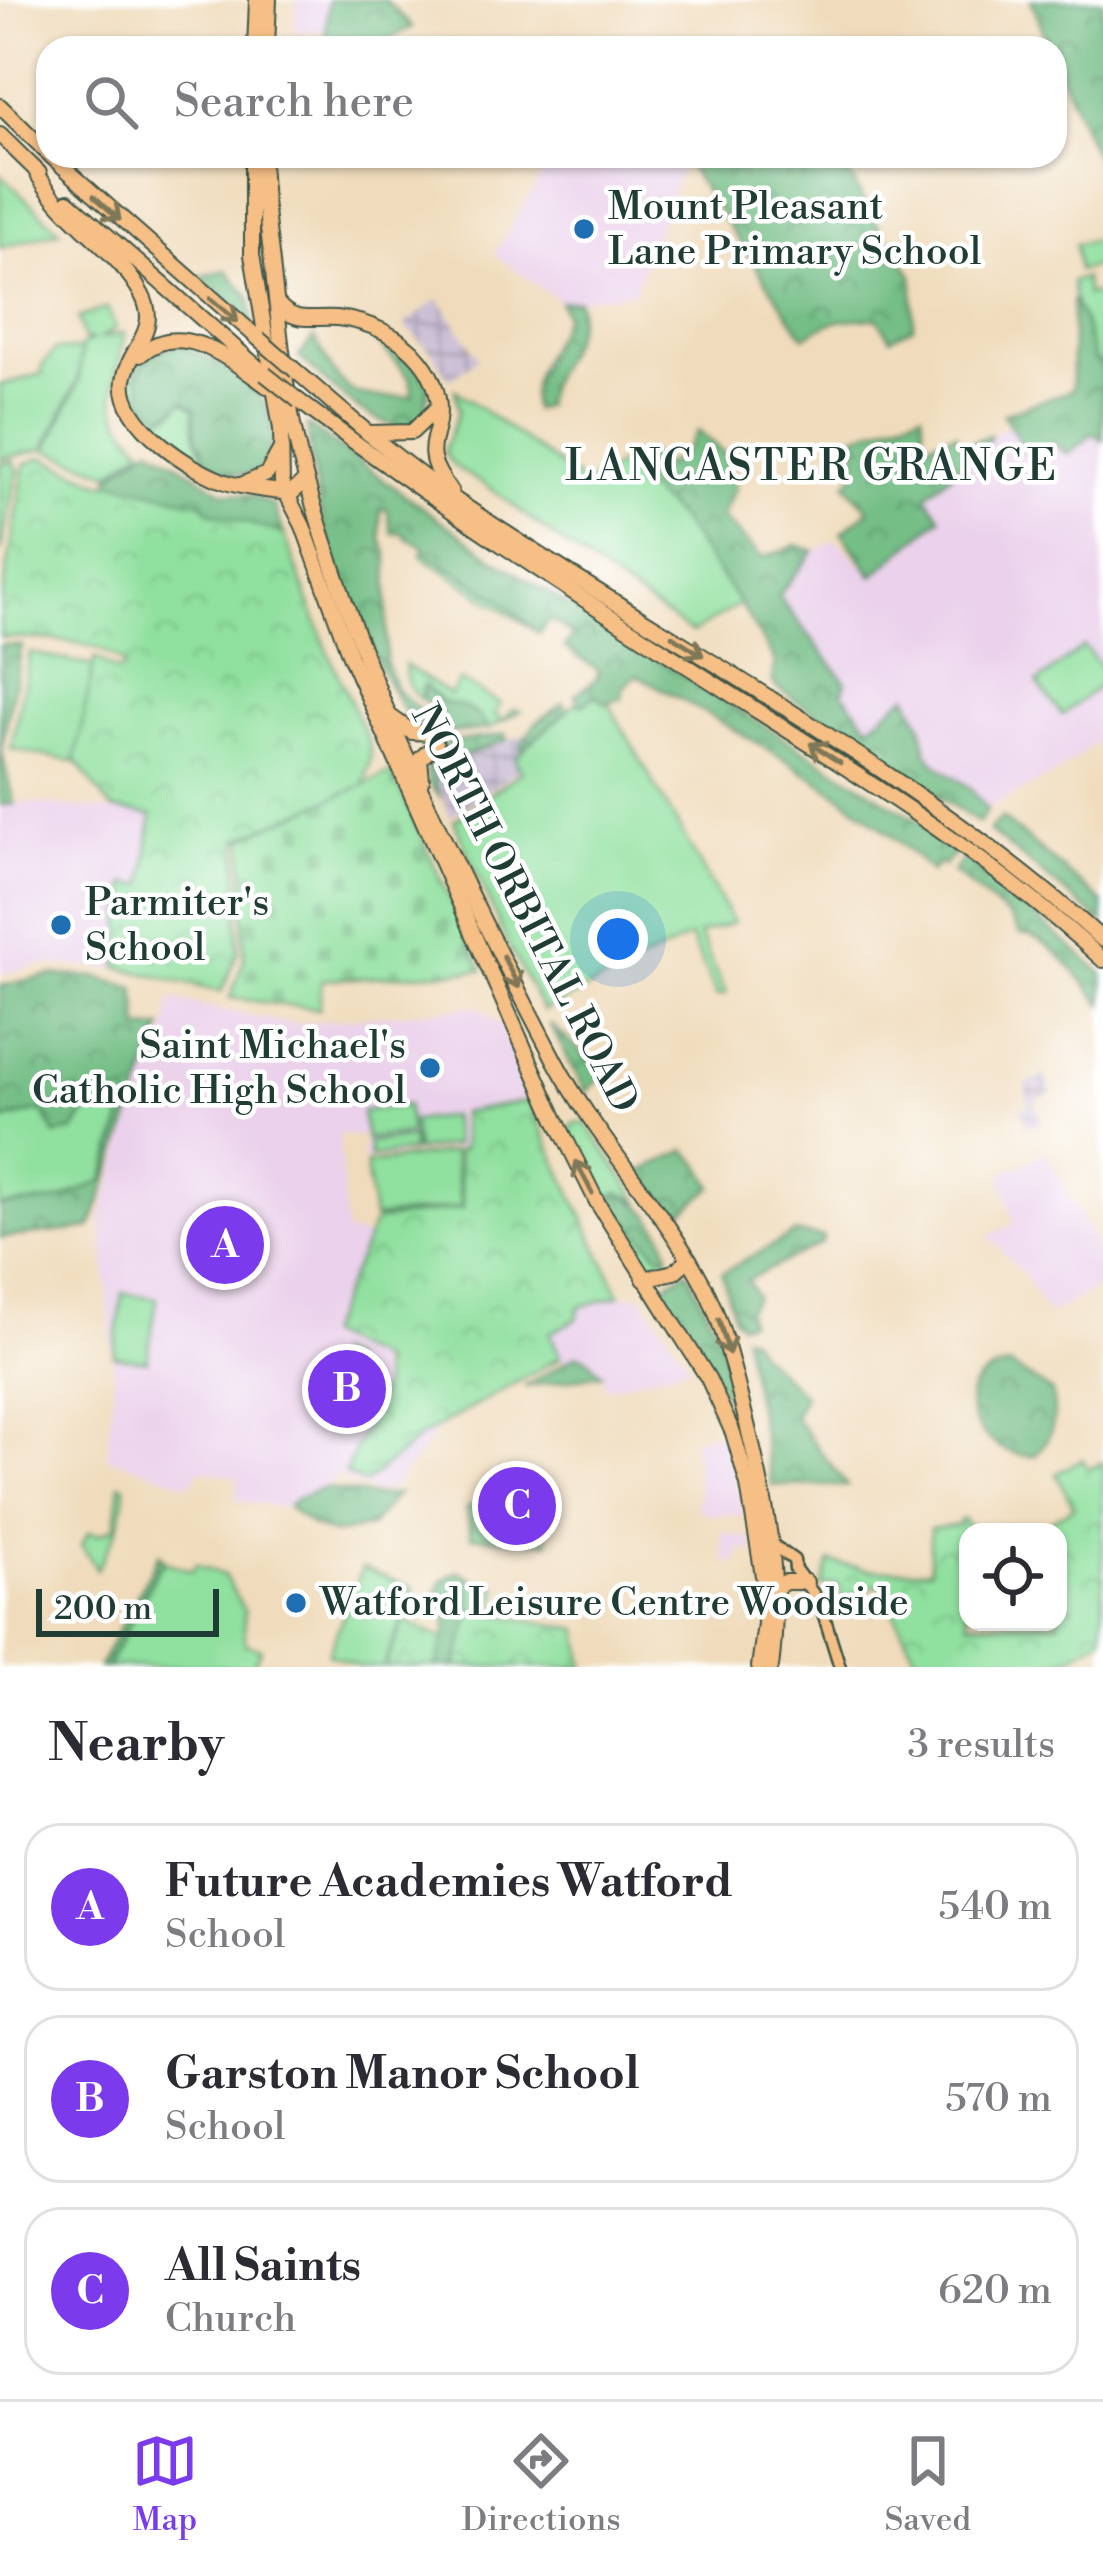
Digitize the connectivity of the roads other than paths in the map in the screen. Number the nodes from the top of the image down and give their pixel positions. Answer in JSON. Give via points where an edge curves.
{"nodes":[{"id":1,"x":257,"y":0,"type":"edge"},
{"id":2,"x":269,"y":0,"type":"edge"},
{"id":3,"x":256,"y":36,"type":"edge"},
{"id":4,"x":268,"y":36,"type":"edge"},
{"id":5,"x":0,"y":106,"type":"edge"},
{"id":6,"x":0,"y":135,"type":"edge"},
{"id":7,"x":36,"y":141,"type":"edge"},
{"id":8,"x":65,"y":168,"type":"edge"},
{"id":9,"x":252,"y":168,"type":"edge"},
{"id":10,"x":263,"y":168,"type":"edge"},
{"id":11,"x":35,"y":169,"type":"junction"},
{"id":12,"x":268,"y":224,"type":"junction"},
{"id":13,"x":257,"y":290,"type":"junction"},
{"id":14,"x":277,"y":303,"type":"junction"},
{"id":15,"x":300,"y":320,"type":"junction"},
{"id":16,"x":280,"y":338,"type":"junction"},
{"id":17,"x":266,"y":380,"type":"junction"},
{"id":18,"x":437,"y":408,"type":"junction"},
{"id":19,"x":151,"y":434,"type":"junction"},
{"id":20,"x":363,"y":439,"type":"junction"},
{"id":21,"x":282,"y":446,"type":"junction"},
{"id":22,"x":282,"y":475,"type":"junction"},
{"id":23,"x":306,"y":480,"type":"junction"},
{"id":24,"x":242,"y":485,"type":"junction"},
{"id":25,"x":260,"y":489,"type":"junction"},
{"id":26,"x":285,"y":493,"type":"junction"},
{"id":27,"x":457,"y":501,"type":"junction"},
{"id":28,"x":387,"y":714,"type":"junction"},
{"id":29,"x":407,"y":729,"type":"junction"},
{"id":30,"x":420,"y":759,"type":"junction"},
{"id":31,"x":460,"y":867,"type":"junction"},
{"id":32,"x":1103,"y":940,"type":"edge"},
{"id":33,"x":1103,"y":960,"type":"edge"},
{"id":34,"x":586,"y":1108,"type":"junction"},
{"id":35,"x":562,"y":1134,"type":"junction"},
{"id":36,"x":675,"y":1239,"type":"junction"},
{"id":37,"x":689,"y":1259,"type":"junction"},
{"id":38,"x":663,"y":1276,"type":"junction"},
{"id":39,"x":644,"y":1279,"type":"junction"},
{"id":40,"x":759,"y":1477,"type":"junction"},
{"id":41,"x":755,"y":1531,"type":"junction"},
{"id":42,"x":773,"y":1545,"type":"junction"},
{"id":43,"x":806,"y":1582,"type":"junction"},
{"id":44,"x":770,"y":1585,"type":"junction"},
{"id":45,"x":759,"y":1667,"type":"edge"},
{"id":46,"x":771,"y":1667,"type":"edge"},
{"id":47,"x":840,"y":1667,"type":"edge"}],
"edges":[{"from":1,"to":3,"type":"highway"},
{"from":2,"to":4,"type":"highway"},
{"from":5,"to":7,"type":"highway"},
{"from":6,"to":11,"type":"highway"},
{"from":8,"to":20,"type":"highway","one_way":true,"bridge":true},
{"from":9,"to":13,"type":"highway","name":"NORTH ORBITAL ROAD"},
{"from":10,"to":12,"type":"highway","name":"NORTH ORBITAL ROAD"},
{"from":11,"to":17,"type":"highway"},
{"from":11,"to":19,"type":"highway","via":[[147,305],[148,327],[124,390],[133,417]]},
{"from":12,"to":13,"type":"highway","via":[[256,230]]},
{"from":12,"to":14,"type":"highway","name":"NORTH ORBITAL ROAD"},
{"from":13,"to":21,"type":"highway","name":"NORTH ORBITAL ROAD"},
{"from":14,"to":15,"type":"highway"},
{"from":14,"to":16,"type":"highway","name":"NORTH ORBITAL ROAD"},
{"from":15,"to":16,"type":"highway"},
{"from":15,"to":18,"type":"highway","via":[[343,319],[387,333],[424,366]]},
{"from":16,"to":23,"type":"highway","name":"NORTH ORBITAL ROAD"},
{"from":17,"to":19,"type":"highway","via":[[194,342],[156,344],[136,360],[128,386]]},
{"from":17,"to":20,"type":"highway","bridge":true},
{"from":18,"to":20,"type":"highway","via":[[412,432]]},
{"from":18,"to":27,"type":"highway","via":[[433,460]]},
{"from":19,"to":24,"type":"highway","via":[[200,469]]},
{"from":20,"to":27,"type":"highway"},
{"from":33,"to":20,"type":"highway","one_way":true,"via":[[940,829],[524,562]]},
{"from":21,"to":22,"type":"highway","name":"NORTH ORBITAL ROAD"},
{"from":21,"to":24,"type":"highway","via":[[267,474]]},
{"from":22,"to":25,"type":"highway"},
{"from":22,"to":26,"type":"highway","name":"NORTH ORBITAL ROAD"},
{"from":23,"to":26,"type":"highway"},
{"from":23,"to":28,"type":"highway","name":"NORTH ORBITAL ROAD"},
{"from":24,"to":25,"type":"highway"},
{"from":25,"to":26,"type":"highway"},
{"from":26,"to":35,"type":"highway","name":"NORTH ORBITAL ROAD"},
{"from":27,"to":32,"type":"highway","one_way":true,"via":[[933,805]]},
{"from":28,"to":29,"type":"highway"},
{"from":28,"to":31,"type":"highway","name":"NORTH ORBITAL ROAD"},
{"from":29,"to":30,"type":"highway"},
{"from":29,"to":30,"type":"highway","via":[[434,738]]},
{"from":30,"to":31,"type":"highway"},
{"from":31,"to":34,"type":"highway","name":"NORTH ORBITAL ROAD","one_way":true},
{"from":34,"to":35,"type":"highway"},
{"from":34,"to":36,"type":"highway","name":"NORTH ORBITAL ROAD"},
{"from":39,"to":35,"type":"highway","name":"NORTH ORBITAL ROAD","one_way":true},
{"from":36,"to":37,"type":"highway","name":"NORTH ORBITAL ROAD"},
{"from":36,"to":38,"type":"highway"},
{"from":37,"to":38,"type":"highway"},
{"from":37,"to":40,"type":"highway","name":"NORTH ORBITAL ROAD","one_way":true,"via":[[725,1338]]},
{"from":38,"to":39,"type":"highway"},
{"from":39,"to":41,"type":"highway","name":"NORTH ORBITAL ROAD","via":[[721,1405]]},
{"from":40,"to":41,"type":"highway"},
{"from":40,"to":42,"type":"highway","name":"NORTH ORBITAL ROAD"},
{"from":41,"to":42,"type":"main road"},
{"from":41,"to":44,"type":"highway","name":"NORTH ORBITAL ROAD"},
{"from":42,"to":43,"type":"main road"},
{"from":42,"to":44,"type":"highway","name":"NORTH ORBITAL ROAD"},
{"from":43,"to":44,"type":"highway"},
{"from":43,"to":47,"type":"main road"},
{"from":44,"to":45,"type":"highway","name":"NORTH ORBITAL ROAD"},
{"from":44,"to":46,"type":"highway","name":"NORTH ORBITAL ROAD"}]}
